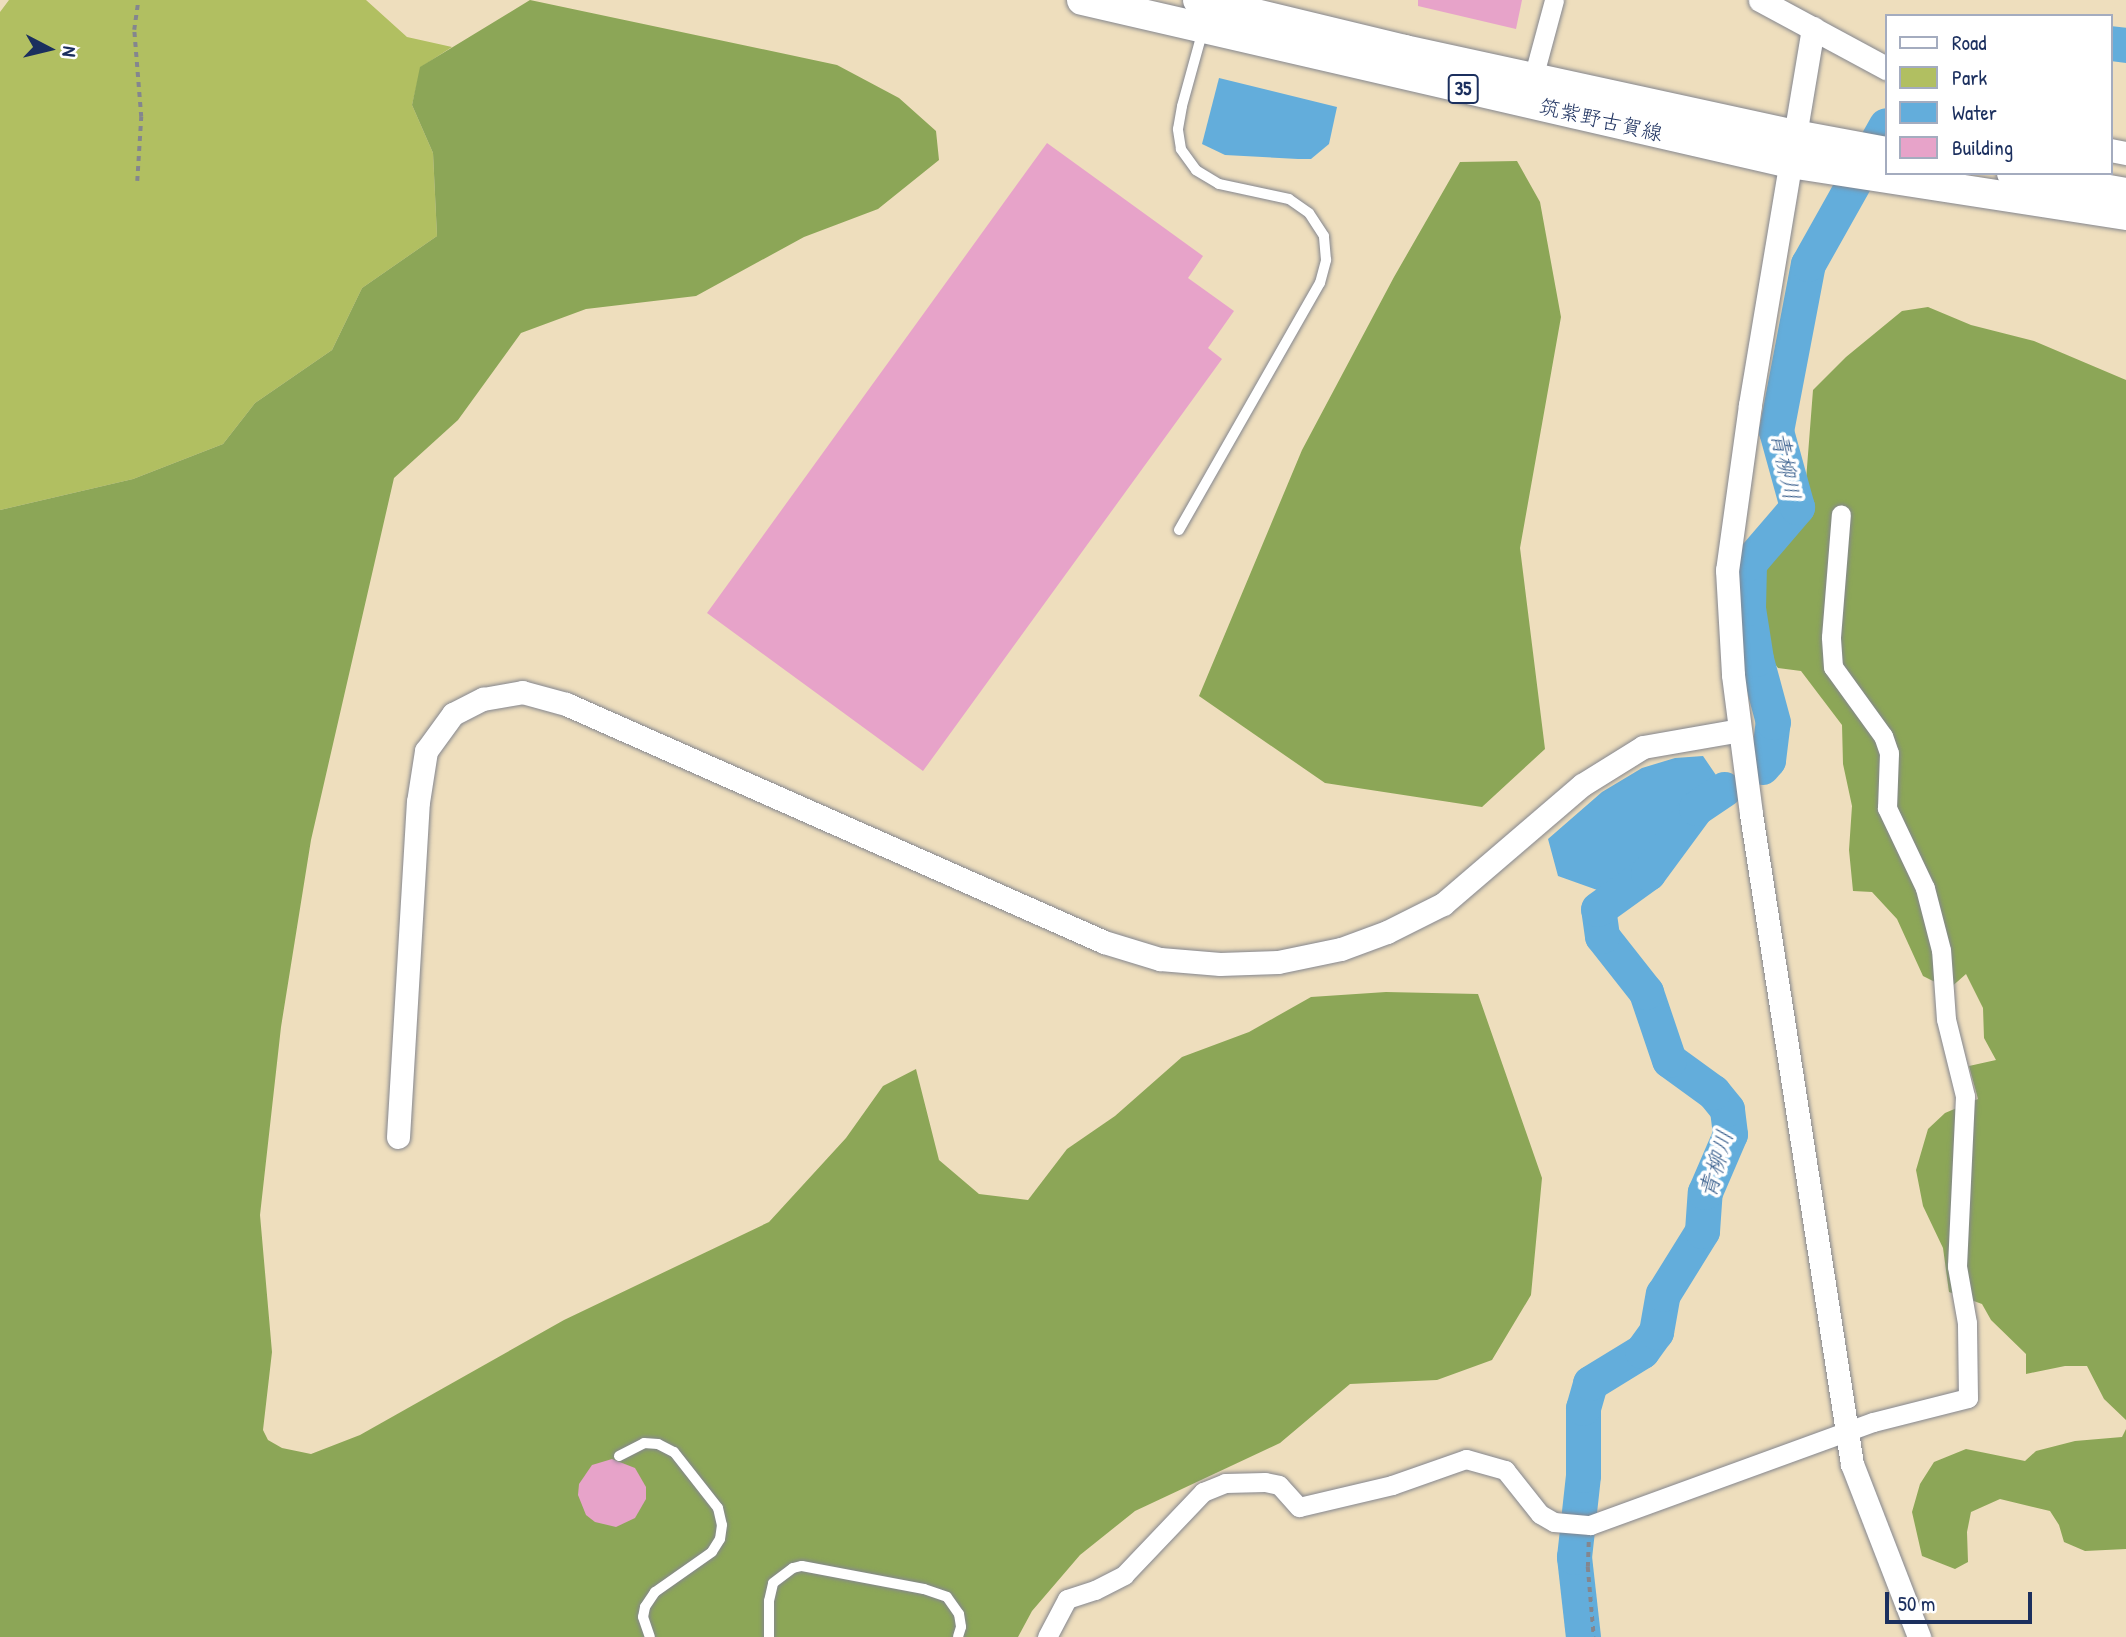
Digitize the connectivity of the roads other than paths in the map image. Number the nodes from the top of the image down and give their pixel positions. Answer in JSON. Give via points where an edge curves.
{"nodes":[{"id":1,"x":1082,"y":0,"type":"edge"},
{"id":2,"x":1198,"y":0,"type":"edge"},
{"id":3,"x":1554,"y":0,"type":"edge"},
{"id":4,"x":1760,"y":0,"type":"edge"},
{"id":5,"x":1813,"y":28,"type":"junction"},
{"id":6,"x":1203,"y":29,"type":"junction"},
{"id":7,"x":1884,"y":67,"type":"edge"},
{"id":8,"x":1533,"y":78,"type":"junction"},
{"id":9,"x":1792,"y":149,"type":"junction"},
{"id":10,"x":1867,"y":161,"type":"edge"},
{"id":11,"x":1934,"y":175,"type":"edge"},
{"id":12,"x":2024,"y":175,"type":"edge"},
{"id":13,"x":2126,"y":192,"type":"edge"},
{"id":14,"x":2126,"y":215,"type":"edge"},
{"id":15,"x":1841,"y":514,"type":"dead end"},
{"id":16,"x":1179,"y":530,"type":"dead end"},
{"id":17,"x":1740,"y":730,"type":"junction"},
{"id":18,"x":398,"y":1137,"type":"dead end"},
{"id":19,"x":1847,"y":1431,"type":"junction"},
{"id":20,"x":619,"y":1456,"type":"dead end"},
{"id":21,"x":650,"y":1637,"type":"edge"},
{"id":22,"x":769,"y":1637,"type":"edge"},
{"id":23,"x":958,"y":1637,"type":"edge"},
{"id":24,"x":1047,"y":1637,"type":"edge"},
{"id":25,"x":1919,"y":1637,"type":"edge"}],
"edges":[{"from":1,"to":6,"type":"main road","name":"筑紫野古賀線","number":"35"},
{"from":2,"to":8,"type":"main road","name":"筑紫野古賀線","number":"35"},
{"from":3,"to":8,"type":"street"},
{"from":4,"to":5,"type":"street"},
{"from":5,"to":7,"type":"street"},
{"from":5,"to":9,"type":"street"},
{"from":6,"to":9,"type":"main road","name":"筑紫野古賀線","number":"35"},
{"from":6,"to":16,"type":"lane","via":[[1182,106],[1181,149],[1196,170],[1219,184],[1289,199],[1309,213],[1324,236],[1326,260],[1320,283]]},
{"from":8,"to":9,"type":"main road","name":"筑紫野古賀線","number":"35"},
{"from":9,"to":10,"type":"main road","name":"筑紫野古賀線","number":"35"},
{"from":9,"to":17,"type":"street","via":[[1727,570]]},
{"from":11,"to":14,"type":"main road","name":"筑紫野古賀線","number":"35"},
{"from":12,"to":13,"type":"main road"},
{"from":15,"to":19,"type":"street","via":[[1831,637],[1833,667],[1883,736],[1889,753],[1887,808],[1925,888],[1941,950],[1946,1020],[1965,1096],[1957,1266],[1969,1357],[1968,1398]]},
{"from":17,"to":18,"type":"street","via":[[1643,747],[1582,785],[1443,904],[1387,932],[1278,962],[1220,964],[1160,959],[1104,942],[566,704],[522,692],[483,699],[453,714],[426,751],[418,802]]},
{"from":17,"to":19,"type":"street"},
{"from":19,"to":24,"type":"street","via":[[1581,1525],[1554,1522],[1540,1514],[1505,1470],[1466,1459],[1392,1485],[1299,1507],[1279,1485],[1226,1483],[1203,1492],[1124,1575],[1067,1599]]},
{"from":19,"to":25,"type":"street","via":[[1852,1464]]},
{"from":20,"to":21,"type":"lane","via":[[643,1443],[674,1452],[718,1508],[722,1525],[712,1552],[655,1592],[643,1617]]},
{"from":22,"to":23,"type":"lane","via":[[773,1583],[802,1566],[947,1597],[959,1614]]}]}
